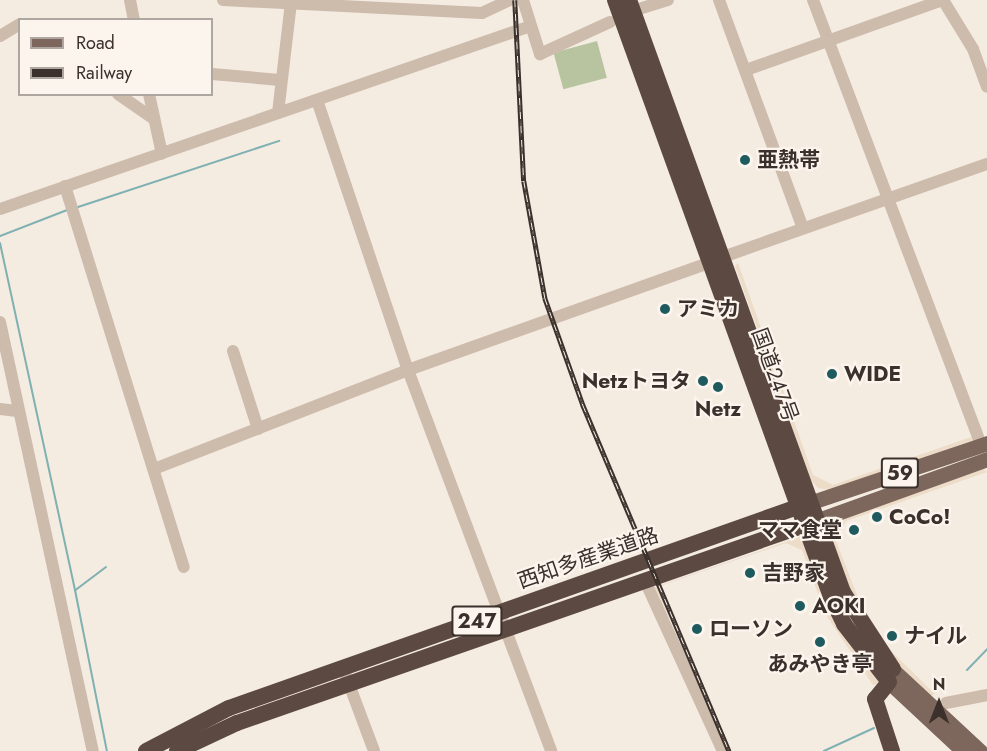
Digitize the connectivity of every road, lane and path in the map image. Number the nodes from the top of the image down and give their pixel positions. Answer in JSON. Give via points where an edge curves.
{"nodes":[{"id":1,"x":130,"y":0,"type":"edge"},
{"id":2,"x":223,"y":0,"type":"edge"},
{"id":3,"x":510,"y":0,"type":"edge"},
{"id":4,"x":523,"y":0,"type":"edge"},
{"id":5,"x":615,"y":0,"type":"edge"},
{"id":6,"x":668,"y":0,"type":"edge"},
{"id":7,"x":719,"y":0,"type":"edge"},
{"id":8,"x":813,"y":0,"type":"edge"},
{"id":9,"x":943,"y":0,"type":"edge"},
{"id":10,"x":291,"y":3,"type":"junction"},
{"id":11,"x":636,"y":4,"type":"edge"},
{"id":12,"x":134,"y":18,"type":"edge"},
{"id":13,"x":610,"y":22,"type":"dead end"},
{"id":14,"x":18,"y":25,"type":"edge"},
{"id":15,"x":528,"y":27,"type":"junction"},
{"id":16,"x":0,"y":36,"type":"edge"},
{"id":17,"x":829,"y":41,"type":"junction"},
{"id":18,"x":746,"y":70,"type":"junction"},
{"id":19,"x":213,"y":74,"type":"edge"},
{"id":20,"x":280,"y":80,"type":"junction"},
{"id":21,"x":987,"y":87,"type":"edge"},
{"id":22,"x":121,"y":96,"type":"edge"},
{"id":23,"x":149,"y":96,"type":"edge"},
{"id":24,"x":317,"y":100,"type":"junction"},
{"id":25,"x":279,"y":113,"type":"junction"},
{"id":26,"x":154,"y":119,"type":"junction"},
{"id":27,"x":162,"y":154,"type":"junction"},
{"id":28,"x":987,"y":164,"type":"edge"},
{"id":29,"x":64,"y":186,"type":"junction"},
{"id":30,"x":887,"y":199,"type":"junction"},
{"id":31,"x":0,"y":209,"type":"edge"},
{"id":32,"x":803,"y":228,"type":"junction"},
{"id":33,"x":715,"y":260,"type":"junction"},
{"id":34,"x":0,"y":322,"type":"edge"},
{"id":35,"x":233,"y":351,"type":"dead end"},
{"id":36,"x":408,"y":370,"type":"junction"},
{"id":37,"x":0,"y":409,"type":"edge"},
{"id":38,"x":17,"y":411,"type":"junction"},
{"id":39,"x":258,"y":429,"type":"junction"},
{"id":40,"x":985,"y":454,"type":"edge"},
{"id":41,"x":154,"y":469,"type":"junction"},
{"id":42,"x":806,"y":505,"type":"junction"},
{"id":43,"x":812,"y":522,"type":"junction"},
{"id":44,"x":184,"y":567,"type":"dead end"},
{"id":45,"x":645,"y":581,"type":"junction"},
{"id":46,"x":500,"y":613,"type":"junction"},
{"id":47,"x":504,"y":630,"type":"junction"},
{"id":48,"x":342,"y":667,"type":"junction"},
{"id":49,"x":892,"y":677,"type":"junction"},
{"id":50,"x":350,"y":684,"type":"junction"},
{"id":51,"x":987,"y":695,"type":"edge"},
{"id":52,"x":946,"y":703,"type":"dead end"},
{"id":53,"x":93,"y":751,"type":"edge"},
{"id":54,"x":146,"y":751,"type":"edge"},
{"id":55,"x":177,"y":751,"type":"edge"},
{"id":56,"x":374,"y":751,"type":"edge"},
{"id":57,"x":551,"y":751,"type":"edge"},
{"id":58,"x":723,"y":751,"type":"edge"},
{"id":59,"x":892,"y":751,"type":"edge"},
{"id":60,"x":963,"y":751,"type":"edge"},
{"id":61,"x":980,"y":751,"type":"edge"}],
"edges":[{"from":1,"to":12,"type":"street"},
{"from":2,"to":10,"type":"street"},
{"from":3,"to":10,"type":"street","via":[[482,13]]},
{"from":4,"to":15,"type":"street"},
{"from":5,"to":33,"type":"highway","name":"国道247号"},
{"from":6,"to":11,"type":"street"},
{"from":7,"to":18,"type":"street"},
{"from":8,"to":17,"type":"street"},
{"from":9,"to":17,"type":"street"},
{"from":9,"to":21,"type":"street","via":[[973,49]]},
{"from":10,"to":20,"type":"street"},
{"from":11,"to":33,"type":"highway","name":"国道247号"},
{"from":13,"to":15,"type":"street","via":[[540,54]]},
{"from":14,"to":16,"type":"street"},
{"from":15,"to":24,"type":"street"},
{"from":17,"to":18,"type":"street"},
{"from":17,"to":30,"type":"street"},
{"from":18,"to":32,"type":"street"},
{"from":19,"to":20,"type":"street"},
{"from":20,"to":25,"type":"street"},
{"from":22,"to":26,"type":"street"},
{"from":23,"to":26,"type":"street"},
{"from":24,"to":25,"type":"street"},
{"from":24,"to":36,"type":"street"},
{"from":25,"to":27,"type":"street"},
{"from":26,"to":27,"type":"street"},
{"from":27,"to":29,"type":"street"},
{"from":28,"to":30,"type":"street"},
{"from":29,"to":31,"type":"street"},
{"from":29,"to":41,"type":"street"},
{"from":30,"to":32,"type":"street"},
{"from":30,"to":40,"type":"street"},
{"from":32,"to":33,"type":"street"},
{"from":33,"to":36,"type":"street"},
{"from":33,"to":42,"type":"highway","name":"国道247号"},
{"from":34,"to":38,"type":"street"},
{"from":35,"to":39,"type":"street"},
{"from":36,"to":39,"type":"street"},
{"from":36,"to":46,"type":"street"},
{"from":37,"to":38,"type":"street"},
{"from":38,"to":53,"type":"street"},
{"from":39,"to":41,"type":"street"},
{"from":40,"to":42,"type":"main road","number":"59"},
{"from":40,"to":43,"type":"main road","number":"59"},
{"from":41,"to":44,"type":"street"},
{"from":42,"to":43,"type":"highway","name":"国道247号"},
{"from":42,"to":46,"type":"highway","name":"西知多産業道路","number":"247"},
{"from":43,"to":45,"type":"highway","name":"西知多産業道路","number":"247"},
{"from":43,"to":49,"type":"highway","name":"国道247号","via":[[844,624]]},
{"from":45,"to":47,"type":"highway","name":"西知多産業道路","number":"247"},
{"from":45,"to":58,"type":"street"},
{"from":46,"to":47,"type":"street"},
{"from":46,"to":48,"type":"highway","name":"西知多産業道路","number":"247"},
{"from":47,"to":50,"type":"highway","name":"西知多産業道路","number":"247"},
{"from":47,"to":57,"type":"street"},
{"from":48,"to":50,"type":"street"},
{"from":48,"to":54,"type":"highway","name":"西知多産業道路","number":"247","via":[[229,708]]},
{"from":49,"to":59,"type":"highway","via":[[875,699]]},
{"from":49,"to":60,"type":"main road"},
{"from":49,"to":61,"type":"main road"},
{"from":50,"to":55,"type":"highway","name":"西知多産業道路","number":"247","via":[[237,723]]},
{"from":50,"to":56,"type":"street"},
{"from":51,"to":52,"type":"street"}]}
